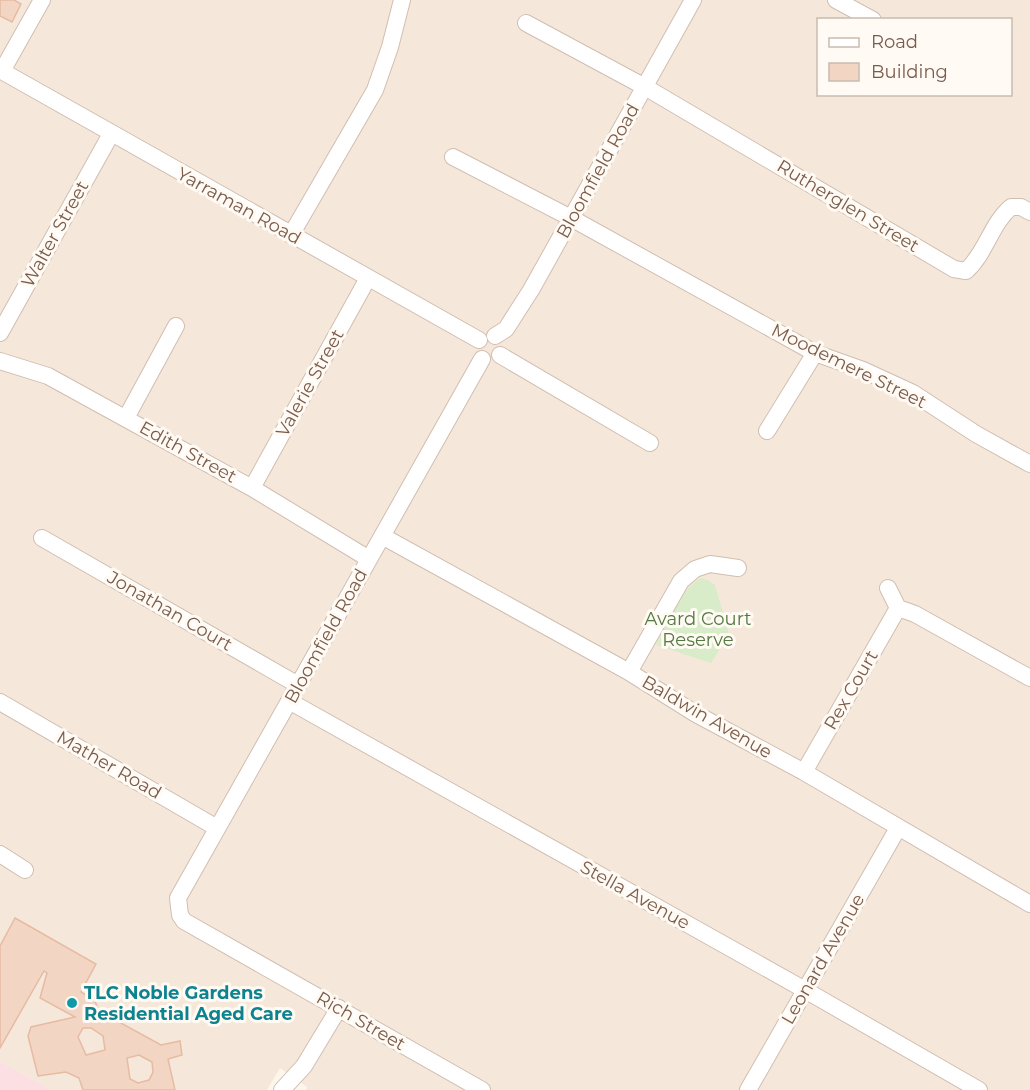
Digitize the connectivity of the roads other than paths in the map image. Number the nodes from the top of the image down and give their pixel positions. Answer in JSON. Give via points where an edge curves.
{"nodes":[{"id":1,"x":42,"y":0,"type":"edge"},
{"id":2,"x":402,"y":0,"type":"edge"},
{"id":3,"x":693,"y":0,"type":"edge"},
{"id":4,"x":836,"y":0,"type":"edge"},
{"id":5,"x":869,"y":18,"type":"edge"},
{"id":6,"x":526,"y":23,"type":"dead end"},
{"id":7,"x":1,"y":71,"type":"edge"},
{"id":8,"x":645,"y":87,"type":"junction"},
{"id":9,"x":111,"y":134,"type":"junction"},
{"id":10,"x":453,"y":157,"type":"dead end"},
{"id":11,"x":1030,"y":212,"type":"edge"},
{"id":12,"x":571,"y":218,"type":"junction"},
{"id":13,"x":291,"y":235,"type":"junction"},
{"id":14,"x":368,"y":278,"type":"junction"},
{"id":15,"x":176,"y":326,"type":"dead end"},
{"id":16,"x":0,"y":333,"type":"edge"},
{"id":17,"x":495,"y":336,"type":"junction"},
{"id":18,"x":479,"y":340,"type":"junction"},
{"id":19,"x":815,"y":353,"type":"junction"},
{"id":20,"x":500,"y":355,"type":"junction"},
{"id":21,"x":482,"y":359,"type":"junction"},
{"id":22,"x":0,"y":361,"type":"edge"},
{"id":23,"x":126,"y":418,"type":"junction"},
{"id":24,"x":767,"y":431,"type":"dead end"},
{"id":25,"x":650,"y":443,"type":"dead end"},
{"id":26,"x":1030,"y":464,"type":"edge"},
{"id":27,"x":252,"y":488,"type":"junction"},
{"id":28,"x":382,"y":536,"type":"junction"},
{"id":29,"x":42,"y":538,"type":"dead end"},
{"id":30,"x":369,"y":559,"type":"junction"},
{"id":31,"x":738,"y":568,"type":"dead end"},
{"id":32,"x":888,"y":588,"type":"dead end"},
{"id":33,"x":898,"y":608,"type":"junction"},
{"id":34,"x":629,"y":672,"type":"junction"},
{"id":35,"x":1030,"y":678,"type":"edge"},
{"id":36,"x":298,"y":685,"type":"junction"},
{"id":37,"x":289,"y":701,"type":"junction"},
{"id":38,"x":0,"y":702,"type":"edge"},
{"id":39,"x":804,"y":772,"type":"junction"},
{"id":40,"x":218,"y":828,"type":"junction"},
{"id":41,"x":898,"y":828,"type":"junction"},
{"id":42,"x":0,"y":854,"type":"edge"},
{"id":43,"x":25,"y":870,"type":"dead end"},
{"id":44,"x":1030,"y":904,"type":"edge"},
{"id":45,"x":180,"y":915,"type":"joint"},
{"id":46,"x":805,"y":990,"type":"junction"},
{"id":47,"x":339,"y":1008,"type":"junction"},
{"id":48,"x":282,"y":1090,"type":"edge"},
{"id":49,"x":482,"y":1090,"type":"edge"},
{"id":50,"x":748,"y":1090,"type":"edge"},
{"id":51,"x":979,"y":1090,"type":"edge"}],
"edges":[{"from":1,"to":7,"type":"street"},
{"from":2,"to":13,"type":"street","via":[[375,90]]},
{"from":3,"to":8,"type":"street","name":"Bloomfield Road"},
{"from":4,"to":5,"type":"street"},
{"from":6,"to":8,"type":"street"},
{"from":7,"to":9,"type":"street","name":"Yarraman Road"},
{"from":8,"to":11,"type":"street","name":"Rutherglen Street","via":[[954,269],[966,270],[975,262],[1011,207]]},
{"from":8,"to":12,"type":"street","name":"Bloomfield Road"},
{"from":9,"to":13,"type":"street","name":"Yarraman Road"},
{"from":9,"to":16,"type":"street","name":"Walter Street"},
{"from":10,"to":12,"type":"street","name":"Moodemere Street"},
{"from":12,"to":17,"type":"street","name":"Bloomfield Road","via":[[506,329]]},
{"from":12,"to":19,"type":"street","name":"Moodemere Street"},
{"from":13,"to":14,"type":"street","name":"Yarraman Road"},
{"from":14,"to":18,"type":"street","name":"Yarraman Road"},
{"from":14,"to":27,"type":"street","name":"Valerie Street"},
{"from":15,"to":23,"type":"street"},
{"from":17,"to":18,"type":"street","via":[[488,334]]},
{"from":17,"to":20,"type":"street","via":[[501,342]]},
{"from":18,"to":21,"type":"street","via":[[476,348]]},
{"from":19,"to":24,"type":"street"},
{"from":19,"to":26,"type":"street","name":"Moodemere Street","via":[[913,393]]},
{"from":20,"to":21,"type":"street","via":[[490,361]]},
{"from":20,"to":25,"type":"street"},
{"from":21,"to":28,"type":"street","name":"Bloomfield Road"},
{"from":22,"to":23,"type":"street","name":"Edith Street","via":[[48,376]]},
{"from":23,"to":27,"type":"street","name":"Edith Street"},
{"from":27,"to":30,"type":"street","name":"Edith Street"},
{"from":28,"to":30,"type":"street","name":"Bloomfield Road"},
{"from":28,"to":34,"type":"street","name":"Baldwin Avenue"},
{"from":29,"to":36,"type":"street","name":"Jonathan Court"},
{"from":30,"to":36,"type":"street","name":"Bloomfield Road"},
{"from":31,"to":34,"type":"street","via":[[710,564],[695,569],[681,581]]},
{"from":32,"to":33,"type":"street"},
{"from":33,"to":35,"type":"street"},
{"from":33,"to":39,"type":"street","name":"Rex Court"},
{"from":34,"to":39,"type":"street","name":"Baldwin Avenue","via":[[696,714]]},
{"from":36,"to":37,"type":"street","name":"Bloomfield Road"},
{"from":37,"to":40,"type":"street","name":"Bloomfield Road"},
{"from":37,"to":46,"type":"street","name":"Stella Avenue"},
{"from":38,"to":40,"type":"street","name":"Mather Road"},
{"from":39,"to":41,"type":"street","name":"Baldwin Avenue"},
{"from":40,"to":45,"type":"street","name":"Bloomfield Road","via":[[178,898]]},
{"from":41,"to":44,"type":"street","name":"Baldwin Avenue"},
{"from":41,"to":46,"type":"street","name":"Leonard Avenue"},
{"from":42,"to":43,"type":"street"},
{"from":45,"to":47,"type":"street","name":"Rich Street","via":[[184,921]]},
{"from":46,"to":50,"type":"street","name":"Leonard Avenue"},
{"from":46,"to":51,"type":"street","name":"Stella Avenue"},
{"from":47,"to":48,"type":"street","via":[[304,1066]]},
{"from":47,"to":49,"type":"street","name":"Rich Street"}]}
